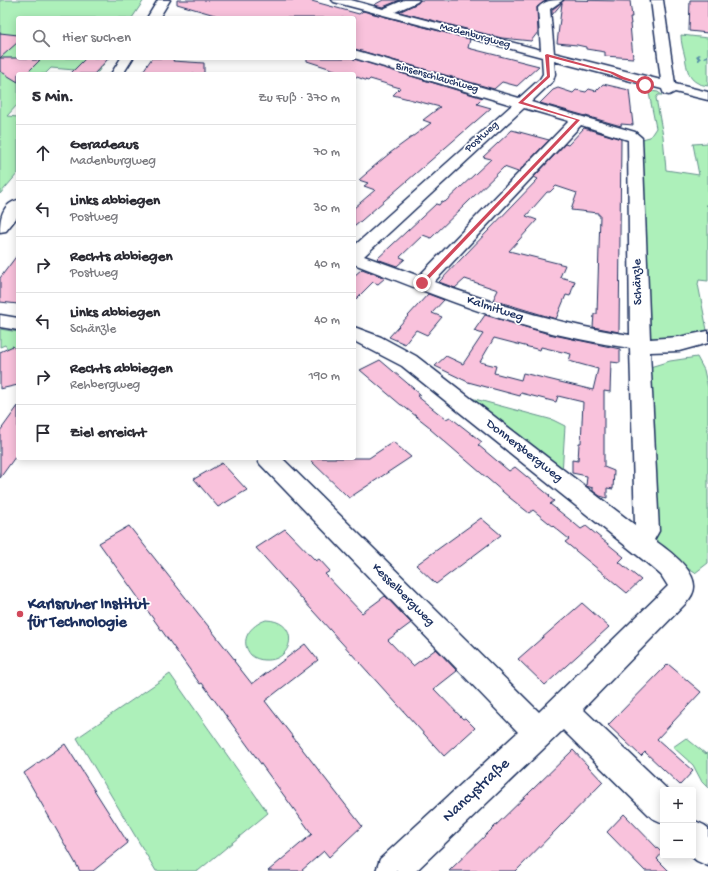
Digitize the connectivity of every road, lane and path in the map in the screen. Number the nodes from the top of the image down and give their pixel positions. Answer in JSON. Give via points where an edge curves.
{"nodes":[{"id":1,"x":164,"y":0,"type":"edge"},
{"id":2,"x":338,"y":0,"type":"edge"},
{"id":3,"x":413,"y":0,"type":"edge"},
{"id":4,"x":557,"y":0,"type":"edge"},
{"id":5,"x":657,"y":0,"type":"edge"},
{"id":6,"x":385,"y":12,"type":"junction"},
{"id":7,"x":154,"y":16,"type":"edge"},
{"id":8,"x":356,"y":55,"type":"edge"},
{"id":9,"x":547,"y":55,"type":"junction"},
{"id":10,"x":126,"y":60,"type":"edge"},
{"id":11,"x":118,"y":72,"type":"edge"},
{"id":12,"x":669,"y":88,"type":"junction"},
{"id":13,"x":708,"y":96,"type":"edge"},
{"id":14,"x":708,"y":101,"type":"edge"},
{"id":15,"x":520,"y":103,"type":"junction"},
{"id":16,"x":578,"y":120,"type":"junction"},
{"id":17,"x":16,"y":207,"type":"edge"},
{"id":18,"x":0,"y":227,"type":"edge"},
{"id":19,"x":356,"y":254,"type":"edge"},
{"id":20,"x":356,"y":257,"type":"edge"},
{"id":21,"x":422,"y":283,"type":"junction"},
{"id":22,"x":0,"y":321,"type":"edge"},
{"id":23,"x":16,"y":324,"type":"edge"},
{"id":24,"x":356,"y":334,"type":"edge"},
{"id":25,"x":708,"y":337,"type":"edge"},
{"id":26,"x":640,"y":345,"type":"junction"},
{"id":27,"x":270,"y":460,"type":"edge"},
{"id":28,"x":637,"y":541,"type":"junction"},
{"id":29,"x":682,"y":585,"type":"joint"},
{"id":30,"x":562,"y":709,"type":"junction"},
{"id":31,"x":539,"y":733,"type":"junction"},
{"id":32,"x":660,"y":804,"type":"edge"},
{"id":33,"x":696,"y":839,"type":"edge"},
{"id":34,"x":708,"y":850,"type":"edge"},
{"id":35,"x":392,"y":871,"type":"edge"}],
"edges":[{"from":1,"to":7,"type":"street"},
{"from":2,"to":6,"type":"street","name":"Madenburgweg"},
{"from":3,"to":6,"type":"street"},
{"from":4,"to":9,"type":"street","name":"Postweg","via":[[544,8]]},
{"from":5,"to":12,"type":"street"},
{"from":6,"to":9,"type":"street","name":"Madenburgweg"},
{"from":8,"to":15,"type":"street","name":"Binsenschlauchweg"},
{"from":9,"to":12,"type":"street","name":"Madenburgweg","via":[[611,72],[622,78]]},
{"from":9,"to":15,"type":"street","name":"Postweg","via":[[548,77]]},
{"from":10,"to":11,"type":"street"},
{"from":12,"to":13,"type":"street"},
{"from":12,"to":14,"type":"street"},
{"from":15,"to":16,"type":"street","name":"Schänzle"},
{"from":15,"to":19,"type":"street","name":"Postweg"},
{"from":16,"to":21,"type":"street"},
{"from":16,"to":26,"type":"street","name":"Schänzle","via":[[635,138]]},
{"from":17,"to":18,"type":"street"},
{"from":20,"to":21,"type":"street","name":"Kalmitweg"},
{"from":21,"to":26,"type":"street","name":"Kalmitweg","via":[[521,318],[564,330]]},
{"from":22,"to":23,"type":"street"},
{"from":24,"to":28,"type":"street","name":"Donnersbergweg","via":[[409,361]]},
{"from":25,"to":26,"type":"street","name":"Kalmitweg","via":[[679,344]]},
{"from":26,"to":28,"type":"street","name":"Schänzle","via":[[648,531]]},
{"from":27,"to":31,"type":"street","name":"Kesselbergweg"},
{"from":28,"to":29,"type":"street","name":"Donnersbergweg","via":[[672,569]]},
{"from":29,"to":30,"type":"street","name":"Nancystraße","via":[[676,596]]},
{"from":30,"to":31,"type":"street","name":"Nancystraße"},
{"from":30,"to":32,"type":"street"},
{"from":31,"to":35,"type":"street","name":"Nancystraße"},
{"from":33,"to":34,"type":"street"}]}
